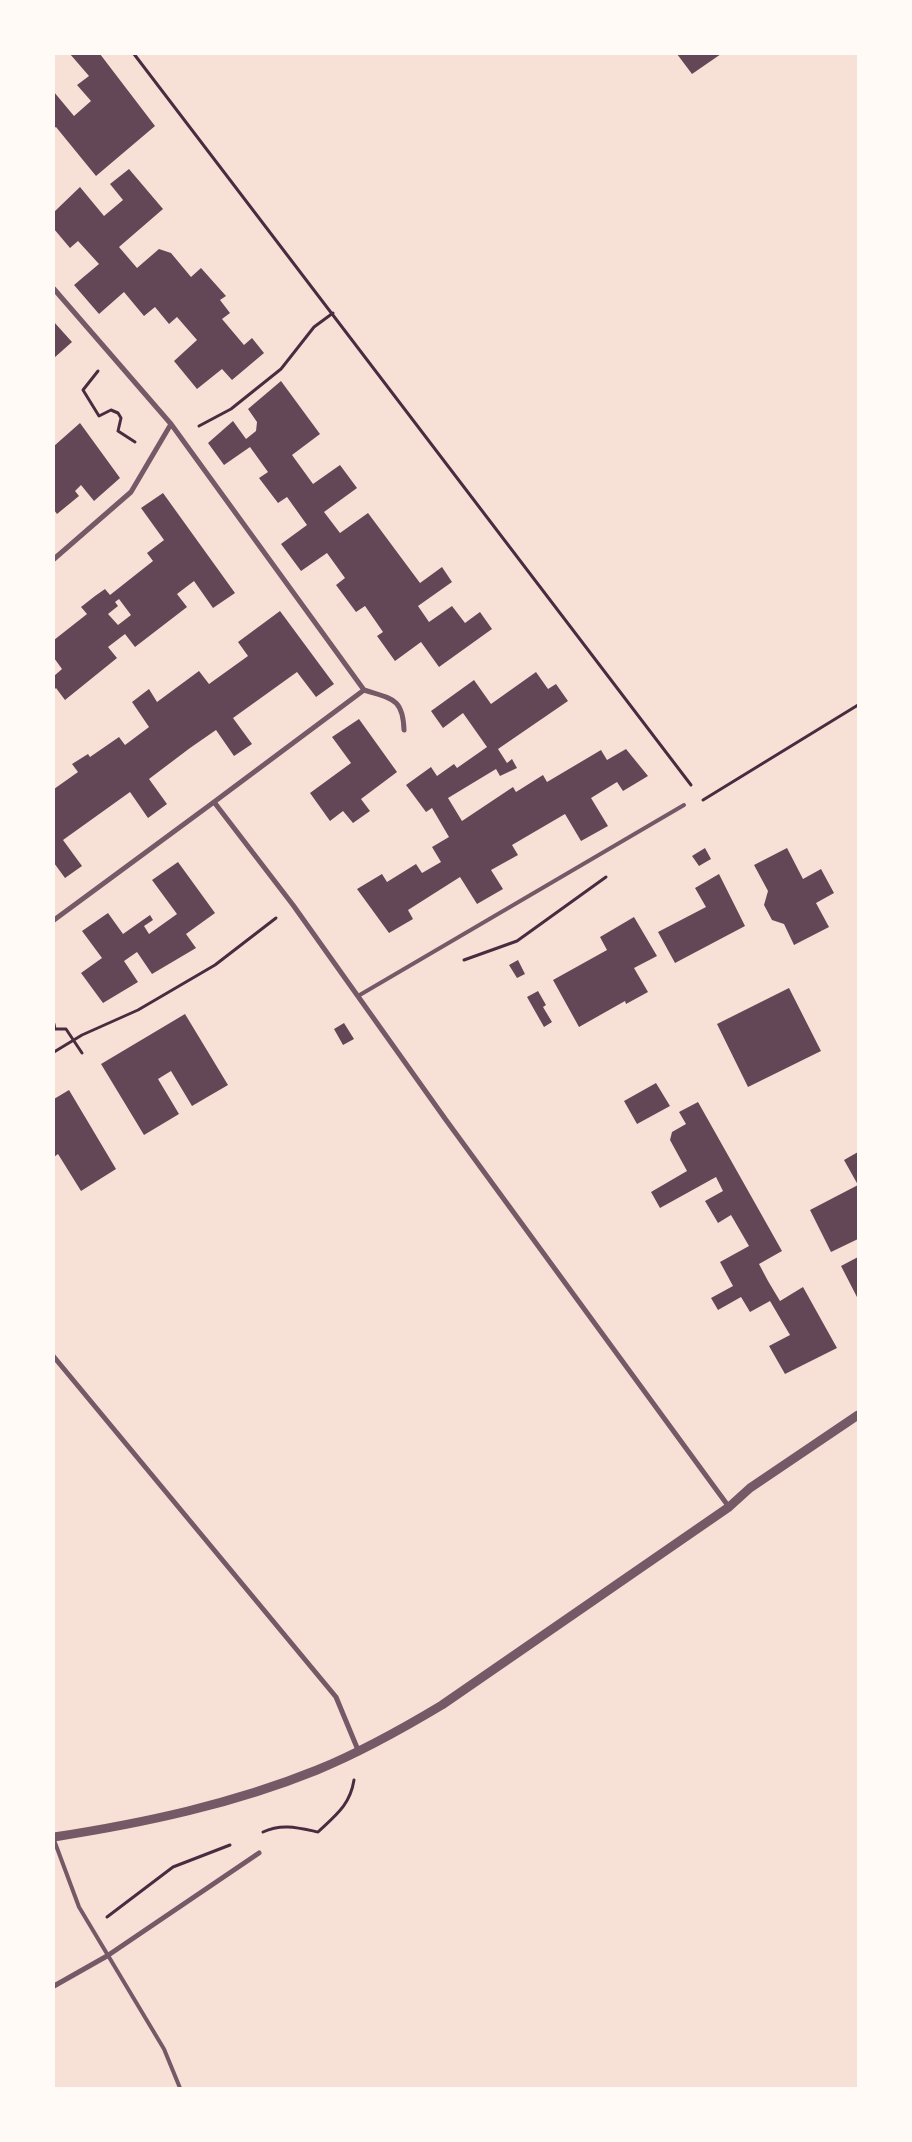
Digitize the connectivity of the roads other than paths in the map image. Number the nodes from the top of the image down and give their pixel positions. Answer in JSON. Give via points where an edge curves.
{"nodes":[{"id":1,"x":54,"y":289,"type":"edge"},
{"id":2,"x":171,"y":424,"type":"junction"},
{"id":3,"x":54,"y":559,"type":"edge"},
{"id":4,"x":364,"y":690,"type":"junction"},
{"id":5,"x":404,"y":730,"type":"dead end"},
{"id":6,"x":214,"y":802,"type":"junction"},
{"id":7,"x":684,"y":805,"type":"dead end"},
{"id":8,"x":54,"y":920,"type":"edge"},
{"id":9,"x":358,"y":996,"type":"junction"},
{"id":10,"x":54,"y":1357,"type":"edge"},
{"id":11,"x":858,"y":1415,"type":"edge"},
{"id":12,"x":729,"y":1507,"type":"junction"},
{"id":13,"x":358,"y":1750,"type":"junction"},
{"id":14,"x":54,"y":1838,"type":"edge"},
{"id":15,"x":259,"y":1853,"type":"dead end"},
{"id":16,"x":107,"y":1956,"type":"junction"},
{"id":17,"x":54,"y":1986,"type":"edge"},
{"id":18,"x":180,"y":2088,"type":"edge"}],
"edges":[{"from":1,"to":2,"type":"street"},
{"from":2,"to":3,"type":"street","via":[[131,492]]},
{"from":2,"to":4,"type":"street"},
{"from":4,"to":5,"type":"street","via":[[396,702],[403,712]]},
{"from":4,"to":6,"type":"street"},
{"from":6,"to":8,"type":"street"},
{"from":6,"to":9,"type":"street"},
{"from":7,"to":9,"type":"lane"},
{"from":9,"to":12,"type":"street"},
{"from":10,"to":13,"type":"street","via":[[336,1697]]},
{"from":11,"to":12,"type":"street","via":[[750,1488]]},
{"from":12,"to":13,"type":"street","via":[[442,1706]]},
{"from":13,"to":14,"type":"street","via":[[318,1769],[190,1812]]},
{"from":14,"to":16,"type":"lane","via":[[79,1907]]},
{"from":15,"to":16,"type":"street"},
{"from":16,"to":17,"type":"street"},
{"from":16,"to":18,"type":"lane","via":[[164,2049]]}]}
